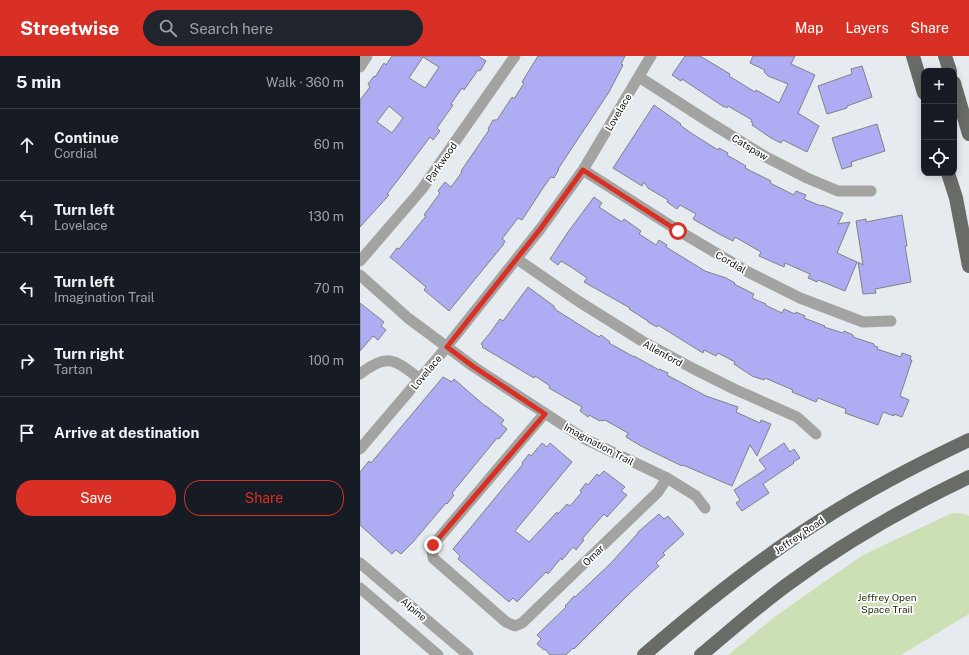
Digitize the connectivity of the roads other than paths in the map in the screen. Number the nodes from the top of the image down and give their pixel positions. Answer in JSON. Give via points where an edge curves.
{"nodes":[{"id":1,"x":367,"y":56,"type":"edge"},
{"id":2,"x":515,"y":56,"type":"edge"},
{"id":3,"x":652,"y":56,"type":"edge"},
{"id":4,"x":913,"y":56,"type":"edge"},
{"id":5,"x":945,"y":56,"type":"edge"},
{"id":6,"x":360,"y":67,"type":"edge"},
{"id":7,"x":949,"y":68,"type":"edge"},
{"id":8,"x":639,"y":77,"type":"junction"},
{"id":9,"x":921,"y":83,"type":"edge"},
{"id":10,"x":957,"y":93,"type":"edge"},
{"id":11,"x":969,"y":134,"type":"edge"},
{"id":12,"x":583,"y":170,"type":"junction"},
{"id":13,"x":949,"y":176,"type":"edge"},
{"id":14,"x":871,"y":191,"type":"dead end"},
{"id":15,"x":516,"y":259,"type":"junction"},
{"id":16,"x":360,"y":261,"type":"edge"},
{"id":17,"x":969,"y":266,"type":"edge"},
{"id":18,"x":360,"y":275,"type":"edge"},
{"id":19,"x":891,"y":321,"type":"dead end"},
{"id":20,"x":447,"y":347,"type":"junction"},
{"id":21,"x":360,"y":374,"type":"edge"},
{"id":22,"x":420,"y":379,"type":"junction"},
{"id":23,"x":545,"y":414,"type":"junction"},
{"id":24,"x":816,"y":434,"type":"dead end"},
{"id":25,"x":969,"y":440,"type":"edge"},
{"id":26,"x":360,"y":450,"type":"edge"},
{"id":27,"x":969,"y":477,"type":"edge"},
{"id":28,"x":667,"y":478,"type":"junction"},
{"id":29,"x":705,"y":508,"type":"dead end"},
{"id":30,"x":360,"y":563,"type":"edge"},
{"id":31,"x":360,"y":588,"type":"edge"},
{"id":32,"x":438,"y":655,"type":"edge"},
{"id":33,"x":468,"y":655,"type":"edge"},
{"id":34,"x":644,"y":655,"type":"edge"},
{"id":35,"x":701,"y":655,"type":"edge"}],
"edges":[{"from":1,"to":6,"type":"street"},
{"from":2,"to":16,"type":"street","name":"Parkwood","via":[[422,189]]},
{"from":3,"to":8,"type":"street","name":"Lovelace"},
{"from":4,"to":9,"type":"main road"},
{"from":5,"to":7,"type":"main road"},
{"from":8,"to":12,"type":"street","name":"Lovelace"},
{"from":8,"to":14,"type":"street","name":"Catspaw","via":[[766,157],[807,178],[838,191]]},
{"from":10,"to":11,"type":"main road"},
{"from":12,"to":15,"type":"street","name":"Lovelace"},
{"from":12,"to":19,"type":"street","name":"Cordial","via":[[678,231],[748,272],[800,298],[863,322]]},
{"from":13,"to":17,"type":"main road","via":[[956,198]]},
{"from":15,"to":20,"type":"street","name":"Lovelace"},
{"from":15,"to":24,"type":"street","name":"Allenford","via":[[642,341],[734,389],[798,417]]},
{"from":18,"to":20,"type":"street","name":"Imagination Trail","via":[[408,318]]},
{"from":20,"to":22,"type":"street","name":"Lovelace"},
{"from":20,"to":23,"type":"street","name":"Imagination Trail"},
{"from":21,"to":22,"type":"street","via":[[374,365],[390,360],[399,363]]},
{"from":22,"to":26,"type":"street","name":"Lovelace"},
{"from":23,"to":28,"type":"street","name":"Imagination Trail","via":[[583,438]]},
{"from":23,"to":28,"type":"street","name":"Omar","via":[[433,545],[433,558],[506,622],[515,626],[522,623],[658,492]]},
{"from":25,"to":34,"type":"main road","name":"Jeffrey Road","via":[[918,465],[814,524],[717,593]]},
{"from":27,"to":35,"type":"main road","via":[[939,491],[832,553],[787,585]]},
{"from":28,"to":29,"type":"street","name":"Imagination Trail","via":[[696,496]]},
{"from":30,"to":33,"type":"street","name":"Alpine"},
{"from":31,"to":32,"type":"street","name":"Alpine"}]}
